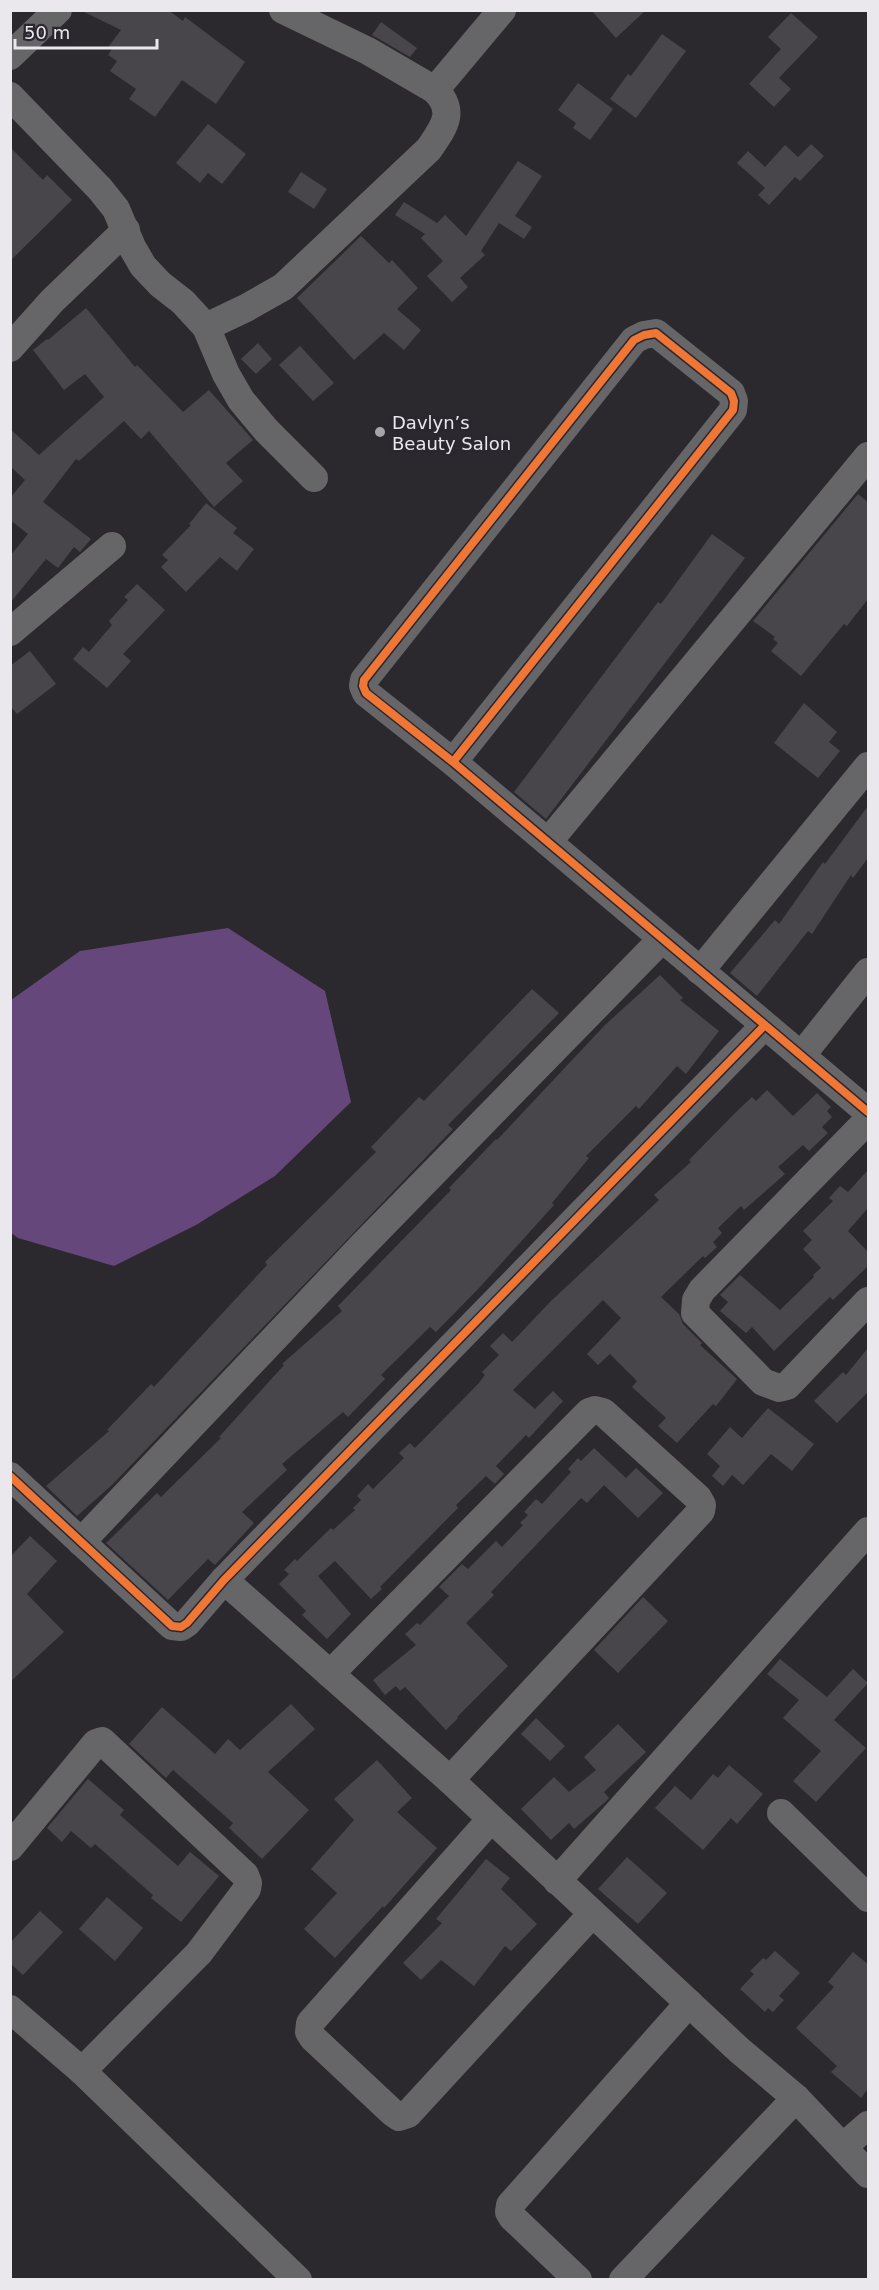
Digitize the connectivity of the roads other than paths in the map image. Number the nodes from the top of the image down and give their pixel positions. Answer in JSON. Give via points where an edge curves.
{"nodes":[{"id":1,"x":58,"y":10,"type":"edge"},
{"id":2,"x":283,"y":10,"type":"edge"},
{"id":3,"x":502,"y":10,"type":"edge"},
{"id":4,"x":10,"y":56,"type":"edge"},
{"id":5,"x":435,"y":90,"type":"junction"},
{"id":6,"x":10,"y":96,"type":"edge"},
{"id":7,"x":126,"y":230,"type":"junction"},
{"id":8,"x":206,"y":327,"type":"junction"},
{"id":9,"x":10,"y":348,"type":"edge"},
{"id":10,"x":868,"y":456,"type":"edge"},
{"id":11,"x":314,"y":478,"type":"dead end"},
{"id":12,"x":112,"y":546,"type":"dead end"},
{"id":13,"x":10,"y":632,"type":"edge"},
{"id":14,"x":453,"y":762,"type":"junction"},
{"id":15,"x":868,"y":766,"type":"edge"},
{"id":16,"x":548,"y":842,"type":"junction"},
{"id":17,"x":662,"y":939,"type":"junction"},
{"id":18,"x":700,"y":971,"type":"junction"},
{"id":19,"x":868,"y":972,"type":"edge"},
{"id":20,"x":764,"y":1026,"type":"junction"},
{"id":21,"x":801,"y":1056,"type":"junction"},
{"id":22,"x":868,"y":1112,"type":"edge"},
{"id":23,"x":868,"y":1120,"type":"edge"},
{"id":24,"x":868,"y":1301,"type":"edge"},
{"id":25,"x":10,"y":1476,"type":"edge"},
{"id":26,"x":868,"y":1531,"type":"edge"},
{"id":27,"x":81,"y":1542,"type":"junction"},
{"id":28,"x":224,"y":1580,"type":"junction"},
{"id":29,"x":330,"y":1674,"type":"junction"},
{"id":30,"x":450,"y":1780,"type":"junction"},
{"id":31,"x":781,"y":1813,"type":"dead end"},
{"id":32,"x":491,"y":1820,"type":"junction"},
{"id":33,"x":10,"y":1847,"type":"edge"},
{"id":34,"x":557,"y":1881,"type":"junction"},
{"id":35,"x":868,"y":1898,"type":"edge"},
{"id":36,"x":592,"y":1914,"type":"junction"},
{"id":37,"x":689,"y":2003,"type":"junction"},
{"id":38,"x":10,"y":2009,"type":"edge"},
{"id":39,"x":82,"y":2072,"type":"junction"},
{"id":40,"x":796,"y":2098,"type":"junction"},
{"id":41,"x":868,"y":2125,"type":"edge"},
{"id":42,"x":843,"y":2147,"type":"junction"},
{"id":43,"x":868,"y":2174,"type":"edge"},
{"id":44,"x":298,"y":2280,"type":"edge"},
{"id":45,"x":578,"y":2280,"type":"edge"},
{"id":46,"x":623,"y":2280,"type":"edge"}],
"edges":[{"from":1,"to":4,"type":"street"},
{"from":2,"to":5,"type":"street","via":[[368,51]]},
{"from":3,"to":5,"type":"street"},
{"from":5,"to":8,"type":"street","via":[[447,109],[445,125],[429,149],[284,286]]},
{"from":6,"to":7,"type":"street","via":[[100,189]]},
{"from":7,"to":8,"type":"street","via":[[143,266]]},
{"from":7,"to":9,"type":"street"},
{"from":8,"to":11,"type":"street","via":[[241,400]]},
{"from":10,"to":16,"type":"street"},
{"from":12,"to":13,"type":"street"},
{"from":14,"to":14,"type":"street","via":[[366,693],[364,680],[634,340],[656,333],[731,393],[733,410]]},
{"from":14,"to":16,"type":"street"},
{"from":15,"to":18,"type":"street"},
{"from":16,"to":17,"type":"street"},
{"from":17,"to":18,"type":"street"},
{"from":17,"to":27,"type":"street","via":[[362,1246]]},
{"from":18,"to":20,"type":"street"},
{"from":19,"to":21,"type":"street"},
{"from":20,"to":21,"type":"street"},
{"from":20,"to":28,"type":"street"},
{"from":21,"to":22,"type":"street"},
{"from":23,"to":24,"type":"street","via":[[702,1290],[694,1306],[695,1313],[764,1382],[778,1388],[787,1386]]},
{"from":25,"to":27,"type":"street"},
{"from":26,"to":34,"type":"street"},
{"from":27,"to":28,"type":"street","via":[[172,1626],[181,1628],[187,1623]]},
{"from":28,"to":29,"type":"street"},
{"from":29,"to":30,"type":"street"},
{"from":29,"to":30,"type":"street","via":[[589,1412],[603,1412],[698,1498],[701,1511]]},
{"from":30,"to":32,"type":"street"},
{"from":31,"to":35,"type":"street"},
{"from":32,"to":34,"type":"street"},
{"from":32,"to":36,"type":"street","via":[[310,2023],[313,2038],[384,2105],[399,2117],[408,2114]]},
{"from":33,"to":39,"type":"street","via":[[96,1743],[102,1741],[248,1882],[247,1890],[199,1953]]},
{"from":34,"to":36,"type":"street"},
{"from":36,"to":37,"type":"street"},
{"from":37,"to":40,"type":"street"},
{"from":37,"to":45,"type":"street","via":[[510,2205],[512,2217]]},
{"from":38,"to":39,"type":"street"},
{"from":39,"to":44,"type":"street"},
{"from":40,"to":42,"type":"street"},
{"from":40,"to":46,"type":"street"},
{"from":41,"to":42,"type":"street"},
{"from":42,"to":43,"type":"street"}]}
